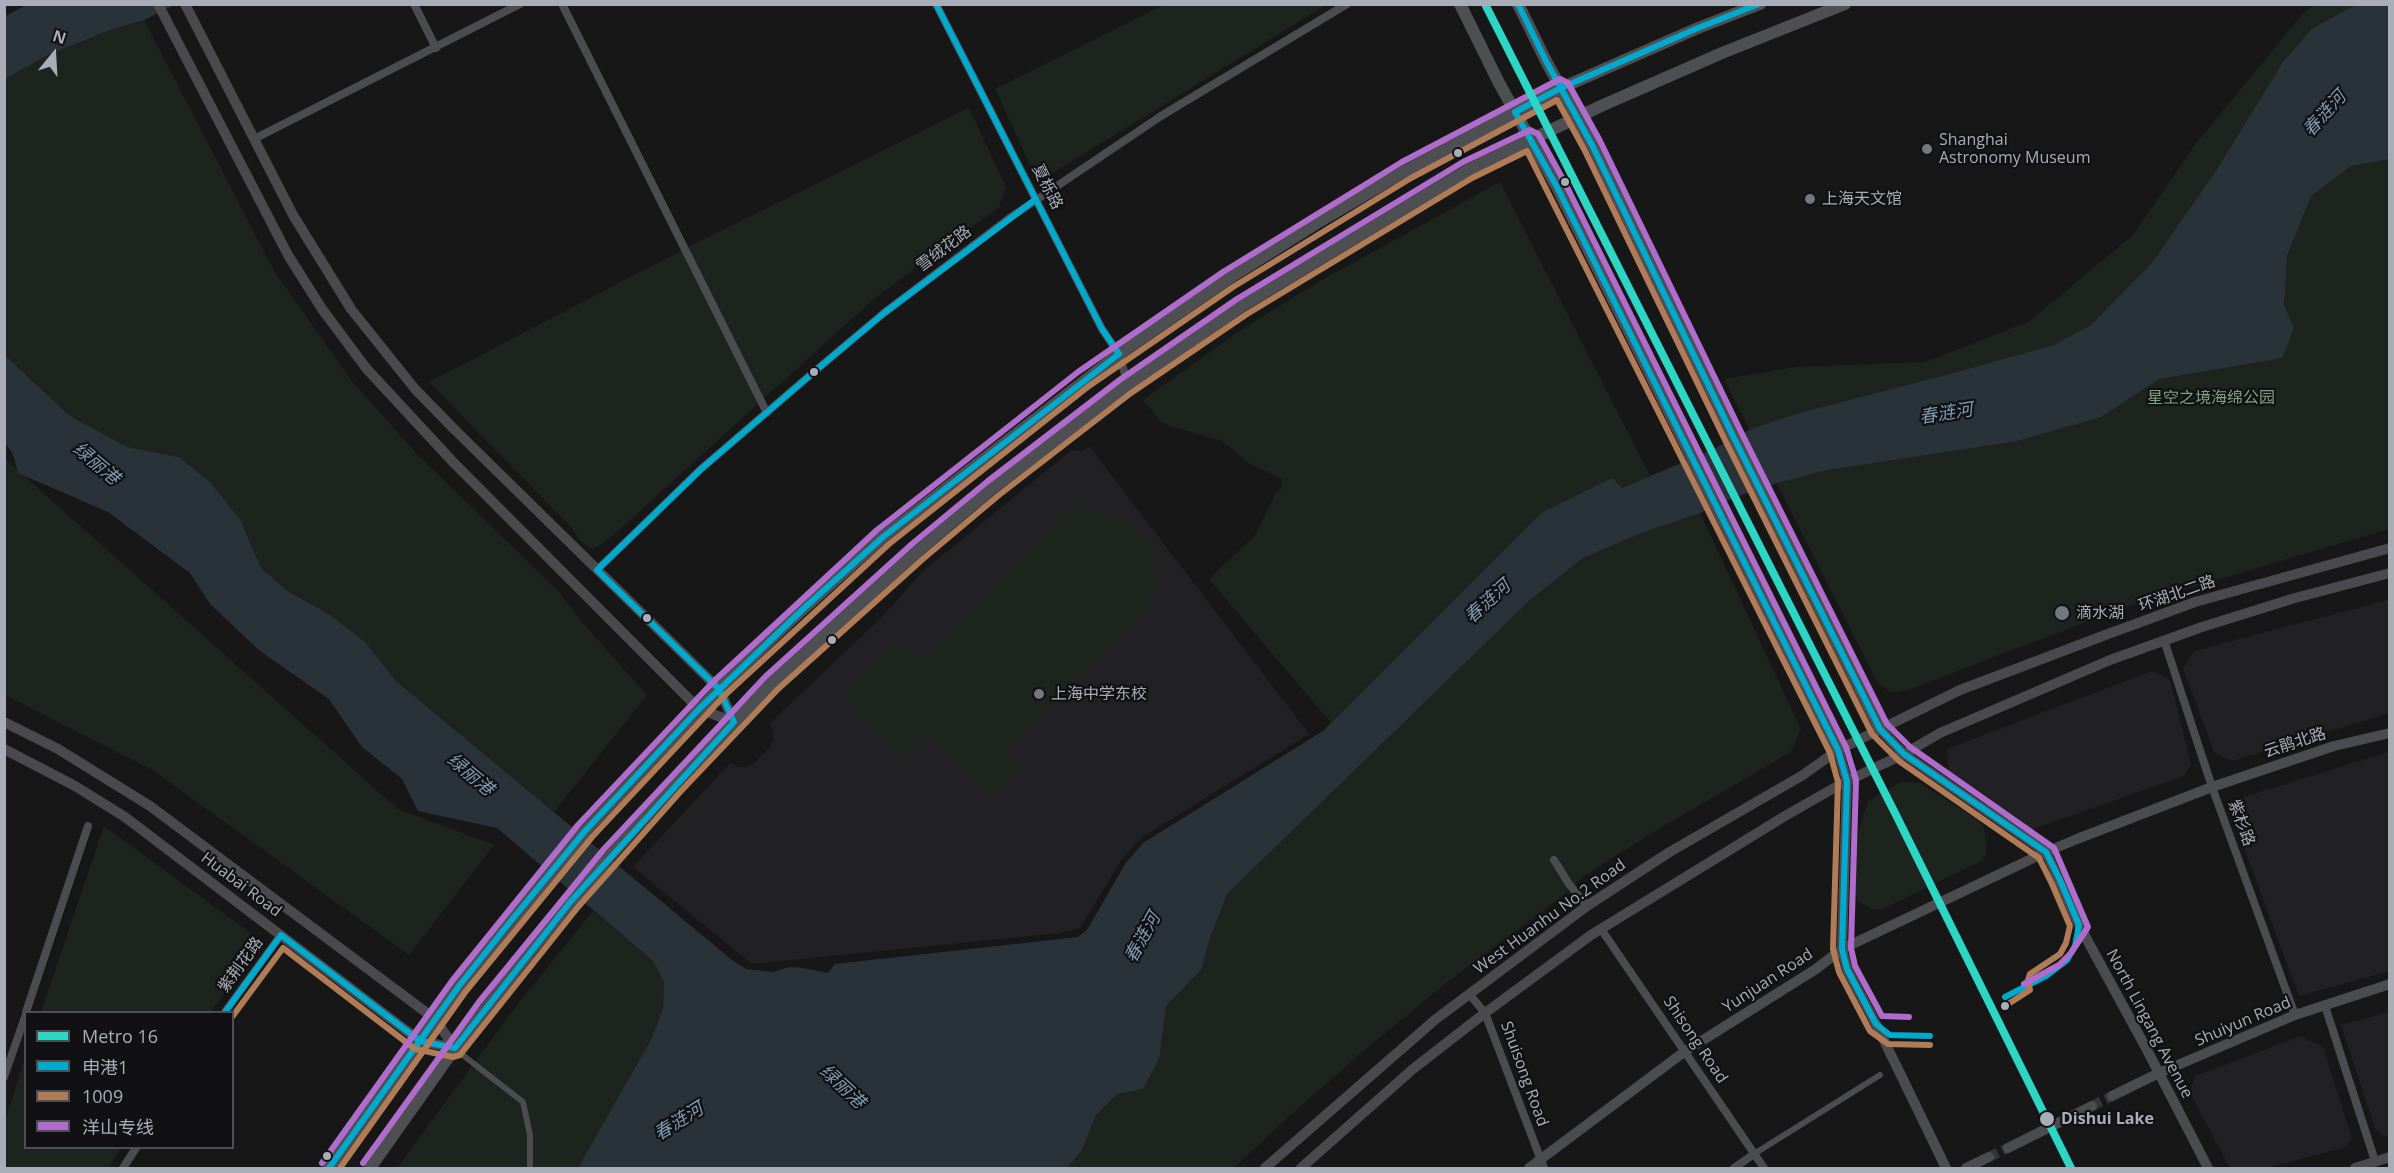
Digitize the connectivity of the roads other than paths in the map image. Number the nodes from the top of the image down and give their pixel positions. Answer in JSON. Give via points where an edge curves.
{"nodes":[{"id":1,"x":414,"y":4,"type":"edge"},
{"id":2,"x":520,"y":4,"type":"edge"},
{"id":3,"x":562,"y":4,"type":"edge"},
{"id":4,"x":936,"y":4,"type":"edge"},
{"id":5,"x":1347,"y":4,"type":"edge"},
{"id":6,"x":1460,"y":4,"type":"edge"},
{"id":7,"x":1518,"y":4,"type":"edge"},
{"id":8,"x":1760,"y":4,"type":"edge"},
{"id":9,"x":1845,"y":4,"type":"edge"},
{"id":10,"x":185,"y":5,"type":"edge"},
{"id":11,"x":161,"y":10,"type":"edge"},
{"id":12,"x":436,"y":48,"type":"junction"},
{"id":13,"x":1561,"y":88,"type":"junction"},
{"id":14,"x":1515,"y":112,"type":"junction"},
{"id":15,"x":1578,"y":117,"type":"junction"},
{"id":16,"x":254,"y":139,"type":"junction"},
{"id":17,"x":1530,"y":139,"type":"junction"},
{"id":18,"x":1036,"y":199,"type":"junction"},
{"id":19,"x":1119,"y":354,"type":"junction"},
{"id":20,"x":1128,"y":385,"type":"junction"},
{"id":21,"x":767,"y":413,"type":"junction"},
{"id":22,"x":2390,"y":548,"type":"edge"},
{"id":23,"x":597,"y":570,"type":"junction"},
{"id":24,"x":2390,"y":573,"type":"edge"},
{"id":25,"x":2164,"y":640,"type":"junction"},
{"id":26,"x":719,"y":689,"type":"junction"},
{"id":27,"x":699,"y":709,"type":"junction"},
{"id":28,"x":4,"y":722,"type":"edge"},
{"id":29,"x":734,"y":722,"type":"junction"},
{"id":30,"x":1880,"y":729,"type":"junction"},
{"id":31,"x":2390,"y":733,"type":"edge"},
{"id":32,"x":4,"y":749,"type":"edge"},
{"id":33,"x":1838,"y":750,"type":"junction"},
{"id":34,"x":1904,"y":754,"type":"junction"},
{"id":35,"x":1847,"y":781,"type":"junction"},
{"id":36,"x":2212,"y":787,"type":"junction"},
{"id":37,"x":88,"y":826,"type":"dead end"},
{"id":38,"x":2046,"y":852,"type":"junction"},
{"id":39,"x":1554,"y":860,"type":"dead end"},
{"id":40,"x":1587,"y":906,"type":"junction"},
{"id":41,"x":1601,"y":929,"type":"junction"},
{"id":42,"x":281,"y":934,"type":"junction"},
{"id":43,"x":1842,"y":949,"type":"junction"},
{"id":44,"x":2390,"y":984,"type":"edge"},
{"id":45,"x":1469,"y":994,"type":"junction"},
{"id":46,"x":2325,"y":1006,"type":"junction"},
{"id":47,"x":27,"y":1011,"type":"edge"},
{"id":48,"x":226,"y":1011,"type":"edge"},
{"id":49,"x":1485,"y":1013,"type":"junction"},
{"id":50,"x":2295,"y":1015,"type":"junction"},
{"id":51,"x":435,"y":1018,"type":"junction"},
{"id":52,"x":24,"y":1019,"type":"edge"},
{"id":53,"x":420,"y":1041,"type":"junction"},
{"id":54,"x":455,"y":1048,"type":"junction"},
{"id":55,"x":1684,"y":1052,"type":"junction"},
{"id":56,"x":2159,"y":1073,"type":"junction"},
{"id":57,"x":1880,"y":1075,"type":"dead end"},
{"id":58,"x":4,"y":1077,"type":"edge"},
{"id":59,"x":2112,"y":1096,"type":"tunnel mouth"},
{"id":60,"x":2092,"y":1106,"type":"tunnel mouth"},
{"id":61,"x":2008,"y":1148,"type":"tunnel mouth"},
{"id":62,"x":135,"y":1149,"type":"edge"},
{"id":63,"x":1754,"y":1154,"type":"junction"},
{"id":64,"x":1989,"y":1157,"type":"tunnel mouth"},
{"id":65,"x":2390,"y":1157,"type":"edge"},
{"id":66,"x":2375,"y":1161,"type":"junction"},
{"id":67,"x":1542,"y":1163,"type":"edge"},
{"id":68,"x":123,"y":1168,"type":"edge"},
{"id":69,"x":329,"y":1168,"type":"edge"},
{"id":70,"x":370,"y":1168,"type":"edge"},
{"id":71,"x":530,"y":1168,"type":"edge"},
{"id":72,"x":1265,"y":1168,"type":"edge"},
{"id":73,"x":1301,"y":1168,"type":"edge"},
{"id":74,"x":1529,"y":1168,"type":"edge"},
{"id":75,"x":1734,"y":1168,"type":"edge"},
{"id":76,"x":1764,"y":1168,"type":"edge"},
{"id":77,"x":1946,"y":1168,"type":"edge"},
{"id":78,"x":1966,"y":1168,"type":"edge"},
{"id":79,"x":2208,"y":1168,"type":"edge"},
{"id":80,"x":2355,"y":1168,"type":"edge"}],
"edges":[{"from":1,"to":12,"type":"street"},
{"from":2,"to":12,"type":"street"},
{"from":3,"to":21,"type":"street"},
{"from":4,"to":18,"type":"street","name":"夏栎路"},
{"from":5,"to":18,"type":"street","name":"雪绒花路","via":[[1161,116]]},
{"from":6,"to":14,"type":"main road"},
{"from":7,"to":13,"type":"main road"},
{"from":8,"to":13,"type":"main road"},
{"from":9,"to":15,"type":"main road"},
{"from":10,"to":16,"type":"main road"},
{"from":11,"to":27,"type":"main road","via":[[288,255],[366,368],[445,454]]},
{"from":12,"to":16,"type":"street"},
{"from":13,"to":14,"type":"main road"},
{"from":13,"to":15,"type":"main road"},
{"from":14,"to":17,"type":"main road"},
{"from":14,"to":19,"type":"main road","via":[[1322,220]]},
{"from":15,"to":17,"type":"main road"},
{"from":15,"to":30,"type":"main road"},
{"from":16,"to":23,"type":"main road","via":[[316,256],[378,345],[454,429]]},
{"from":17,"to":20,"type":"main road","via":[[1347,240]]},
{"from":17,"to":33,"type":"main road"},
{"from":18,"to":19,"type":"street","name":"夏栎路","via":[[1102,329]]},
{"from":18,"to":21,"type":"street","name":"雪绒花路","via":[[884,313]]},
{"from":19,"to":20,"type":"street","name":"夏栎路"},
{"from":19,"to":26,"type":"main road","via":[[883,537]]},
{"from":20,"to":29,"type":"main road","via":[[918,551]]},
{"from":21,"to":23,"type":"street","name":"雪绒花路","via":[[701,469]]},
{"from":22,"to":30,"type":"main road","name":"环湖北二路","via":[[2195,602],[1960,690]]},
{"from":23,"to":26,"type":"main road"},
{"from":24,"to":25,"type":"main road","via":[[2295,598]]},
{"from":25,"to":34,"type":"main road","via":[[2024,695]]},
{"from":25,"to":36,"type":"street","name":"紫杉路"},
{"from":26,"to":27,"type":"main road"},
{"from":26,"to":29,"type":"main road"},
{"from":27,"to":29,"type":"main road"},
{"from":27,"to":51,"type":"main road","via":[[585,831]]},
{"from":28,"to":51,"type":"main road","name":"Huabai Road","via":[[69,755],[150,806]]},
{"from":29,"to":54,"type":"main road","via":[[571,901]]},
{"from":30,"to":33,"type":"main road","name":"West Huanhu No.2 Road"},
{"from":30,"to":34,"type":"street"},
{"from":31,"to":36,"type":"street","name":"云鹃北路","via":[[2334,746]]},
{"from":32,"to":42,"type":"main road","name":"Huabai Road","via":[[124,817]]},
{"from":33,"to":35,"type":"street"},
{"from":33,"to":40,"type":"main road","name":"West Huanhu No.2 Road"},
{"from":34,"to":35,"type":"main road"},
{"from":34,"to":38,"type":"street"},
{"from":35,"to":41,"type":"main road"},
{"from":35,"to":43,"type":"street"},
{"from":36,"to":38,"type":"street","name":"Yunjuan Road"},
{"from":36,"to":50,"type":"street","name":"紫杉路"},
{"from":37,"to":47,"type":"street"},
{"from":38,"to":43,"type":"street","name":"Yunjuan Road"},
{"from":38,"to":56,"type":"street","name":"North Lingang Avenue","via":[[2079,924]]},
{"from":39,"to":40,"type":"street"},
{"from":40,"to":45,"type":"main road","name":"West Huanhu No.2 Road"},
{"from":41,"to":49,"type":"main road"},
{"from":41,"to":55,"type":"street","name":"Shisong Road"},
{"from":42,"to":48,"type":"street","name":"紫荆花路"},
{"from":42,"to":53,"type":"main road","name":"Huabai Road"},
{"from":43,"to":55,"type":"street","name":"Yunjuan Road"},
{"from":43,"to":77,"type":"street","via":[[1847,969]]},
{"from":44,"to":46,"type":"street","name":"Shuiyun Road"},
{"from":45,"to":49,"type":"street","name":"Shuisong Road"},
{"from":45,"to":72,"type":"main road","name":"West Huanhu No.2 Road","via":[[1388,1059]]},
{"from":46,"to":50,"type":"street","name":"Shuiyun Road"},
{"from":46,"to":66,"type":"street"},
{"from":49,"to":67,"type":"street","name":"Shuisong Road"},
{"from":49,"to":73,"type":"main road","via":[[1413,1069]]},
{"from":50,"to":56,"type":"street","name":"Shuiyun Road"},
{"from":51,"to":53,"type":"main road"},
{"from":51,"to":54,"type":"main road","name":"Huabai Road"},
{"from":52,"to":58,"type":"street"},
{"from":53,"to":54,"type":"main road","name":"Huabai Road"},
{"from":53,"to":69,"type":"main road"},
{"from":54,"to":70,"type":"main road"},
{"from":54,"to":71,"type":"street","via":[[523,1102],[530,1135]]},
{"from":55,"to":63,"type":"street","name":"Shisong Road"},
{"from":55,"to":67,"type":"street","name":"Yunjuan Road"},
{"from":56,"to":59,"type":"street","name":"Shuiyun Road"},
{"from":56,"to":79,"type":"street","name":"North Lingang Avenue"},
{"from":57,"to":63,"type":"street"},
{"from":60,"to":61,"type":"street"},
{"from":62,"to":68,"type":"street"},
{"from":63,"to":75,"type":"street"},
{"from":63,"to":76,"type":"street","name":"Shisong Road"},
{"from":64,"to":78,"type":"street"},
{"from":65,"to":66,"type":"main road"},
{"from":66,"to":80,"type":"main road"},
{"from":67,"to":74,"type":"street","name":"Yunjuan Road"}]}
